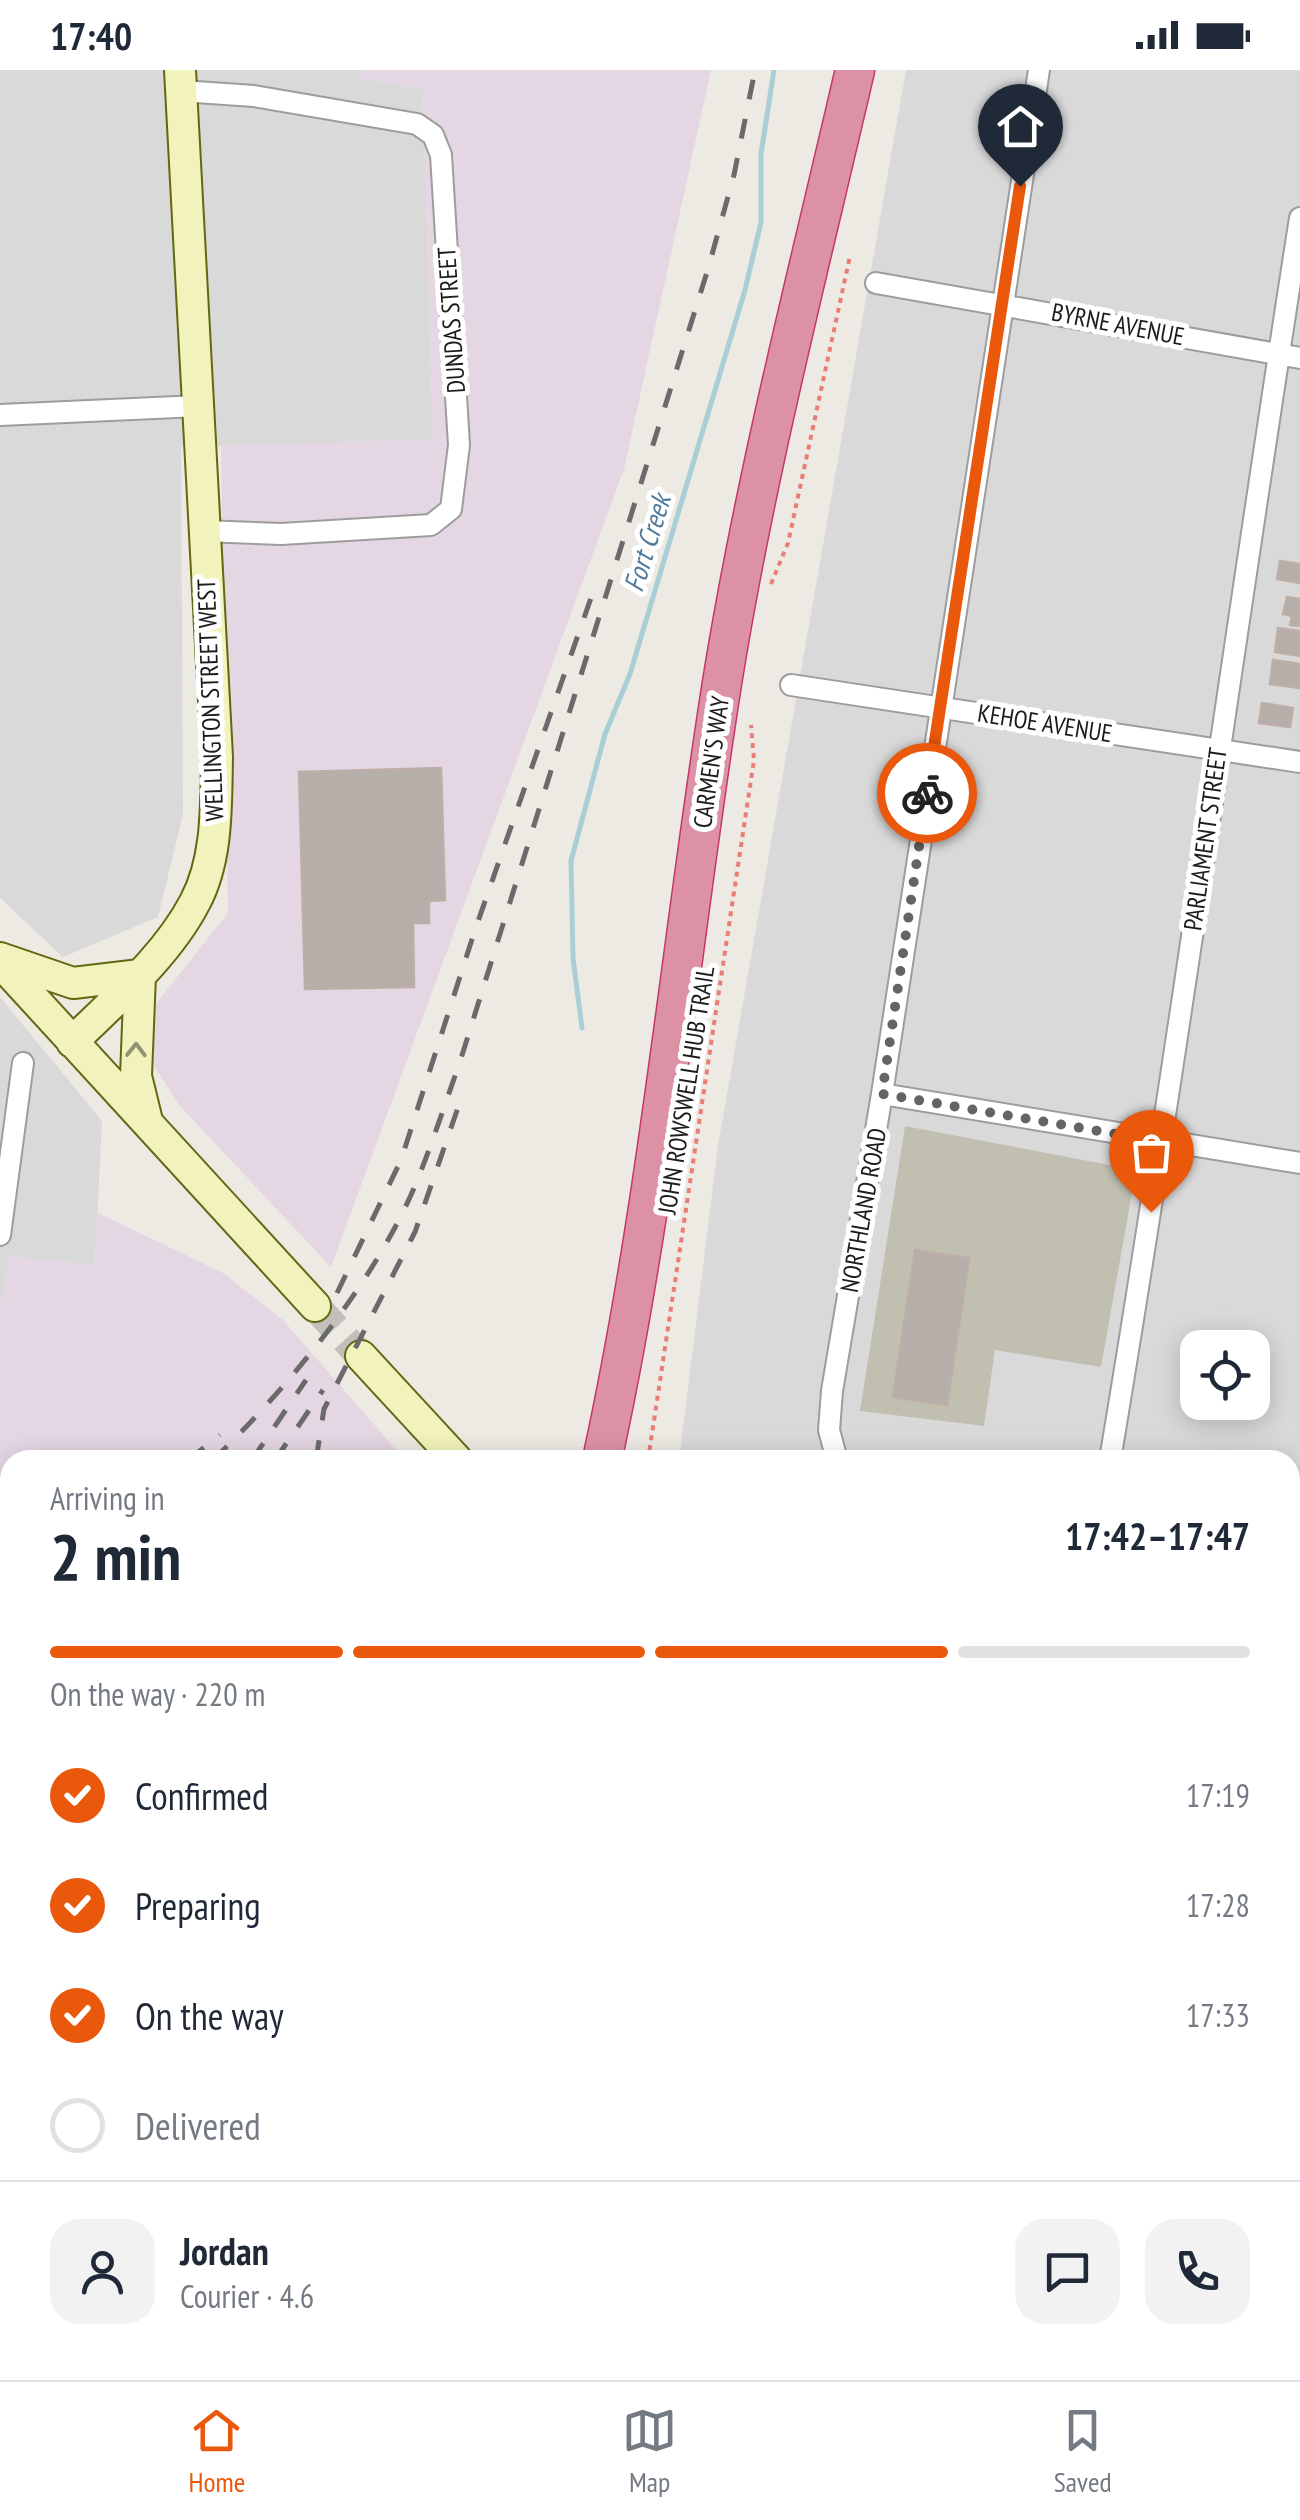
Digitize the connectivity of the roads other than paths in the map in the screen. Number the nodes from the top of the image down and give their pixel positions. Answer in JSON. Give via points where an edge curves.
{"nodes":[{"id":1,"x":854,"y":70,"type":"edge"},
{"id":2,"x":1039,"y":70,"type":"edge"},
{"id":3,"x":181,"y":80,"type":"edge"},
{"id":4,"x":1300,"y":218,"type":"edge"},
{"id":5,"x":876,"y":283,"type":"dead end"},
{"id":6,"x":1001,"y":302,"type":"junction"},
{"id":7,"x":1278,"y":354,"type":"junction"},
{"id":8,"x":1300,"y":358,"type":"edge"},
{"id":9,"x":199,"y":406,"type":"junction"},
{"id":10,"x":0,"y":415,"type":"edge"},
{"id":11,"x":203,"y":531,"type":"junction"},
{"id":12,"x":791,"y":685,"type":"dead end"},
{"id":13,"x":940,"y":706,"type":"junction"},
{"id":14,"x":1217,"y":749,"type":"junction"},
{"id":15,"x":1300,"y":762,"type":"edge"},
{"id":16,"x":0,"y":960,"type":"edge"},
{"id":17,"x":140,"y":975,"type":"junction"},
{"id":18,"x":72,"y":1042,"type":"junction"},
{"id":19,"x":24,"y":1062,"type":"dead end"},
{"id":20,"x":882,"y":1094,"type":"junction"},
{"id":21,"x":148,"y":1124,"type":"junction"},
{"id":22,"x":1163,"y":1142,"type":"junction"},
{"id":23,"x":1300,"y":1163,"type":"edge"},
{"id":24,"x":0,"y":1235,"type":"edge"},
{"id":25,"x":316,"y":1306,"type":"tunnel mouth"},
{"id":26,"x":361,"y":1356,"type":"tunnel mouth"},
{"id":27,"x":611,"y":1422,"type":"junction"},
{"id":28,"x":448,"y":1450,"type":"edge"},
{"id":29,"x":588,"y":1450,"type":"edge"},
{"id":30,"x":604,"y":1450,"type":"edge"},
{"id":31,"x":835,"y":1450,"type":"edge"},
{"id":32,"x":1112,"y":1450,"type":"edge"}],
"edges":[{"from":1,"to":27,"type":"highway","name":"CARMEN'S WAY","via":[[722,682],[628,1346]]},
{"from":2,"to":6,"type":"street","name":"NORTHLAND ROAD"},
{"from":3,"to":9,"type":"main road","name":"WELLINGTON STREET WEST"},
{"from":3,"to":11,"type":"street","name":"DUNDAS STREET","via":[[417,124],[433,136],[441,155],[459,445],[451,509],[431,525],[280,534]]},
{"from":4,"to":7,"type":"street","name":"PARLIAMENT STREET"},
{"from":5,"to":6,"type":"street","name":"BYRNE AVENUE"},
{"from":6,"to":7,"type":"street","name":"BYRNE AVENUE"},
{"from":6,"to":13,"type":"street","name":"NORTHLAND ROAD"},
{"from":7,"to":8,"type":"street","name":"BYRNE AVENUE"},
{"from":7,"to":14,"type":"street","name":"PARLIAMENT STREET"},
{"from":9,"to":10,"type":"street"},
{"from":9,"to":11,"type":"main road","name":"WELLINGTON STREET WEST"},
{"from":11,"to":17,"type":"main road","name":"WELLINGTON STREET WEST","via":[[218,757],[215,838],[196,902]]},
{"from":12,"to":13,"type":"street","name":"KEHOE AVENUE"},
{"from":13,"to":14,"type":"street","name":"KEHOE AVENUE"},
{"from":13,"to":20,"type":"street","name":"NORTHLAND ROAD"},
{"from":14,"to":15,"type":"street","name":"KEHOE AVENUE"},
{"from":14,"to":22,"type":"street","name":"PARLIAMENT STREET"},
{"from":16,"to":17,"type":"main road","via":[[72,983]]},
{"from":16,"to":18,"type":"main road"},
{"from":17,"to":18,"type":"main road","name":"WELLINGTON STREET WEST"},
{"from":21,"to":17,"type":"main road","one_way":true,"via":[[136,1076]]},
{"from":18,"to":21,"type":"main road"},
{"from":19,"to":24,"type":"street"},
{"from":20,"to":22,"type":"street"},
{"from":20,"to":31,"type":"street","name":"NORTHLAND ROAD","via":[[832,1390]]},
{"from":21,"to":25,"type":"main road"},
{"from":22,"to":23,"type":"street"},
{"from":22,"to":32,"type":"street","name":"PARLIAMENT STREET"},
{"from":26,"to":28,"type":"main road"},
{"from":27,"to":29,"type":"highway"},
{"from":27,"to":30,"type":"highway","name":"CARMEN'S WAY"}]}
